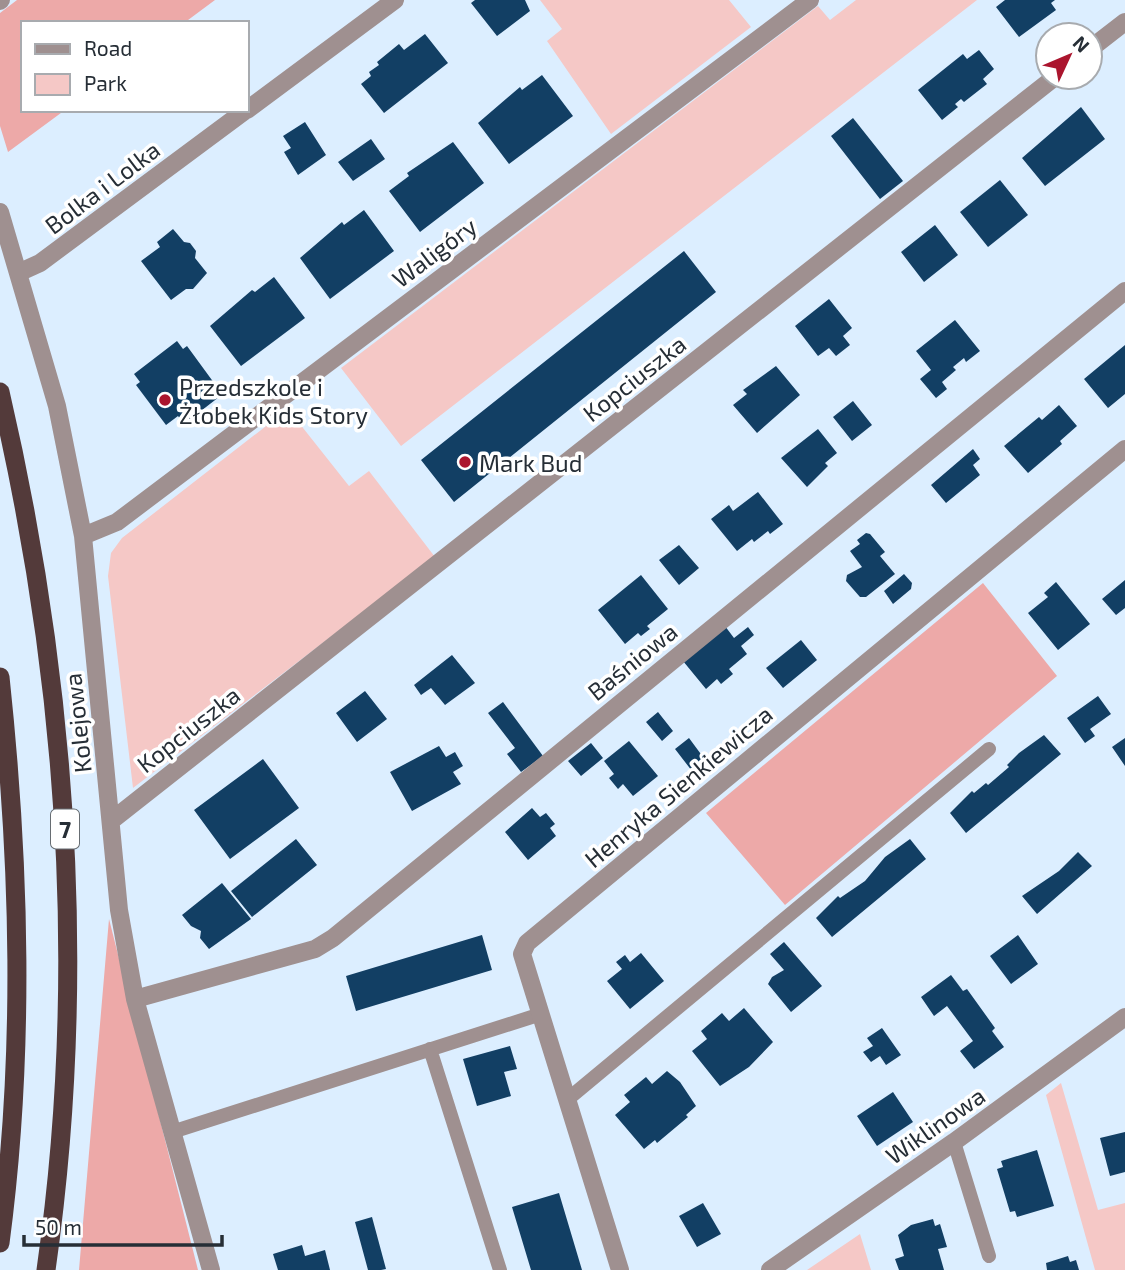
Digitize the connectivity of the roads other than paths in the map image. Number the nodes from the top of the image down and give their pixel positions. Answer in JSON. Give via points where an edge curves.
{"nodes":[{"id":1,"x":395,"y":0,"type":"edge"},
{"id":2,"x":810,"y":0,"type":"edge"},
{"id":3,"x":1125,"y":22,"type":"edge"},
{"id":4,"x":1104,"y":38,"type":"edge"},
{"id":5,"x":1037,"y":91,"type":"edge"},
{"id":6,"x":248,"y":109,"type":"edge"},
{"id":7,"x":244,"y":112,"type":"edge"},
{"id":8,"x":0,"y":212,"type":"edge"},
{"id":9,"x":18,"y":272,"type":"junction"},
{"id":10,"x":1125,"y":292,"type":"edge"},
{"id":11,"x":0,"y":392,"type":"edge"},
{"id":12,"x":1125,"y":449,"type":"edge"},
{"id":13,"x":83,"y":536,"type":"junction"},
{"id":14,"x":0,"y":677,"type":"edge"},
{"id":15,"x":989,"y":749,"type":"dead end"},
{"id":16,"x":111,"y":821,"type":"junction"},
{"id":17,"x":135,"y":999,"type":"junction"},
{"id":18,"x":541,"y":1014,"type":"junction"},
{"id":19,"x":1125,"y":1017,"type":"edge"},
{"id":20,"x":430,"y":1049,"type":"junction"},
{"id":21,"x":568,"y":1100,"type":"junction"},
{"id":22,"x":172,"y":1132,"type":"junction"},
{"id":23,"x":954,"y":1142,"type":"junction"},
{"id":24,"x":0,"y":1243,"type":"edge"},
{"id":25,"x":989,"y":1256,"type":"dead end"},
{"id":26,"x":46,"y":1270,"type":"edge"},
{"id":27,"x":211,"y":1270,"type":"edge"},
{"id":28,"x":500,"y":1270,"type":"edge"},
{"id":29,"x":620,"y":1270,"type":"edge"},
{"id":30,"x":770,"y":1270,"type":"edge"}],
"edges":[{"from":1,"to":6,"type":"street","name":"Bolka i Lolka"},
{"from":2,"to":13,"type":"street","name":"Waligóry","via":[[117,522]]},
{"from":3,"to":4,"type":"street"},
{"from":5,"to":16,"type":"street","name":"Kopciuszka"},
{"from":7,"to":9,"type":"street","name":"Bolka i Lolka","via":[[40,263]]},
{"from":8,"to":9,"type":"street","name":"Kolejowa"},
{"from":9,"to":13,"type":"street","name":"Kolejowa","via":[[57,406]]},
{"from":10,"to":17,"type":"street","name":"Baśniowa","via":[[333,938],[315,949]]},
{"from":11,"to":26,"type":"highway","name":"Kolejowa","number":"7","via":[[39,580],[58,726],[66,844],[67,1035]]},
{"from":12,"to":18,"type":"street","name":"Henryka Sienkiewicza","via":[[527,943],[522,954]]},
{"from":13,"to":16,"type":"street","name":"Kolejowa"},
{"from":14,"to":24,"type":"highway","via":[[18,937],[13,1103]]},
{"from":15,"to":21,"type":"lane"},
{"from":16,"to":17,"type":"street","name":"Kolejowa","via":[[119,910]]},
{"from":17,"to":22,"type":"street","name":"Kolejowa"},
{"from":18,"to":20,"type":"lane"},
{"from":18,"to":21,"type":"street","name":"Henryka Sienkiewicza"},
{"from":19,"to":23,"type":"street","name":"Wiklinowa"},
{"from":20,"to":22,"type":"lane"},
{"from":20,"to":28,"type":"lane"},
{"from":21,"to":29,"type":"street","name":"Henryka Sienkiewicza"},
{"from":22,"to":27,"type":"street","name":"Kolejowa"},
{"from":23,"to":25,"type":"lane"},
{"from":23,"to":30,"type":"street","name":"Wiklinowa"}]}
